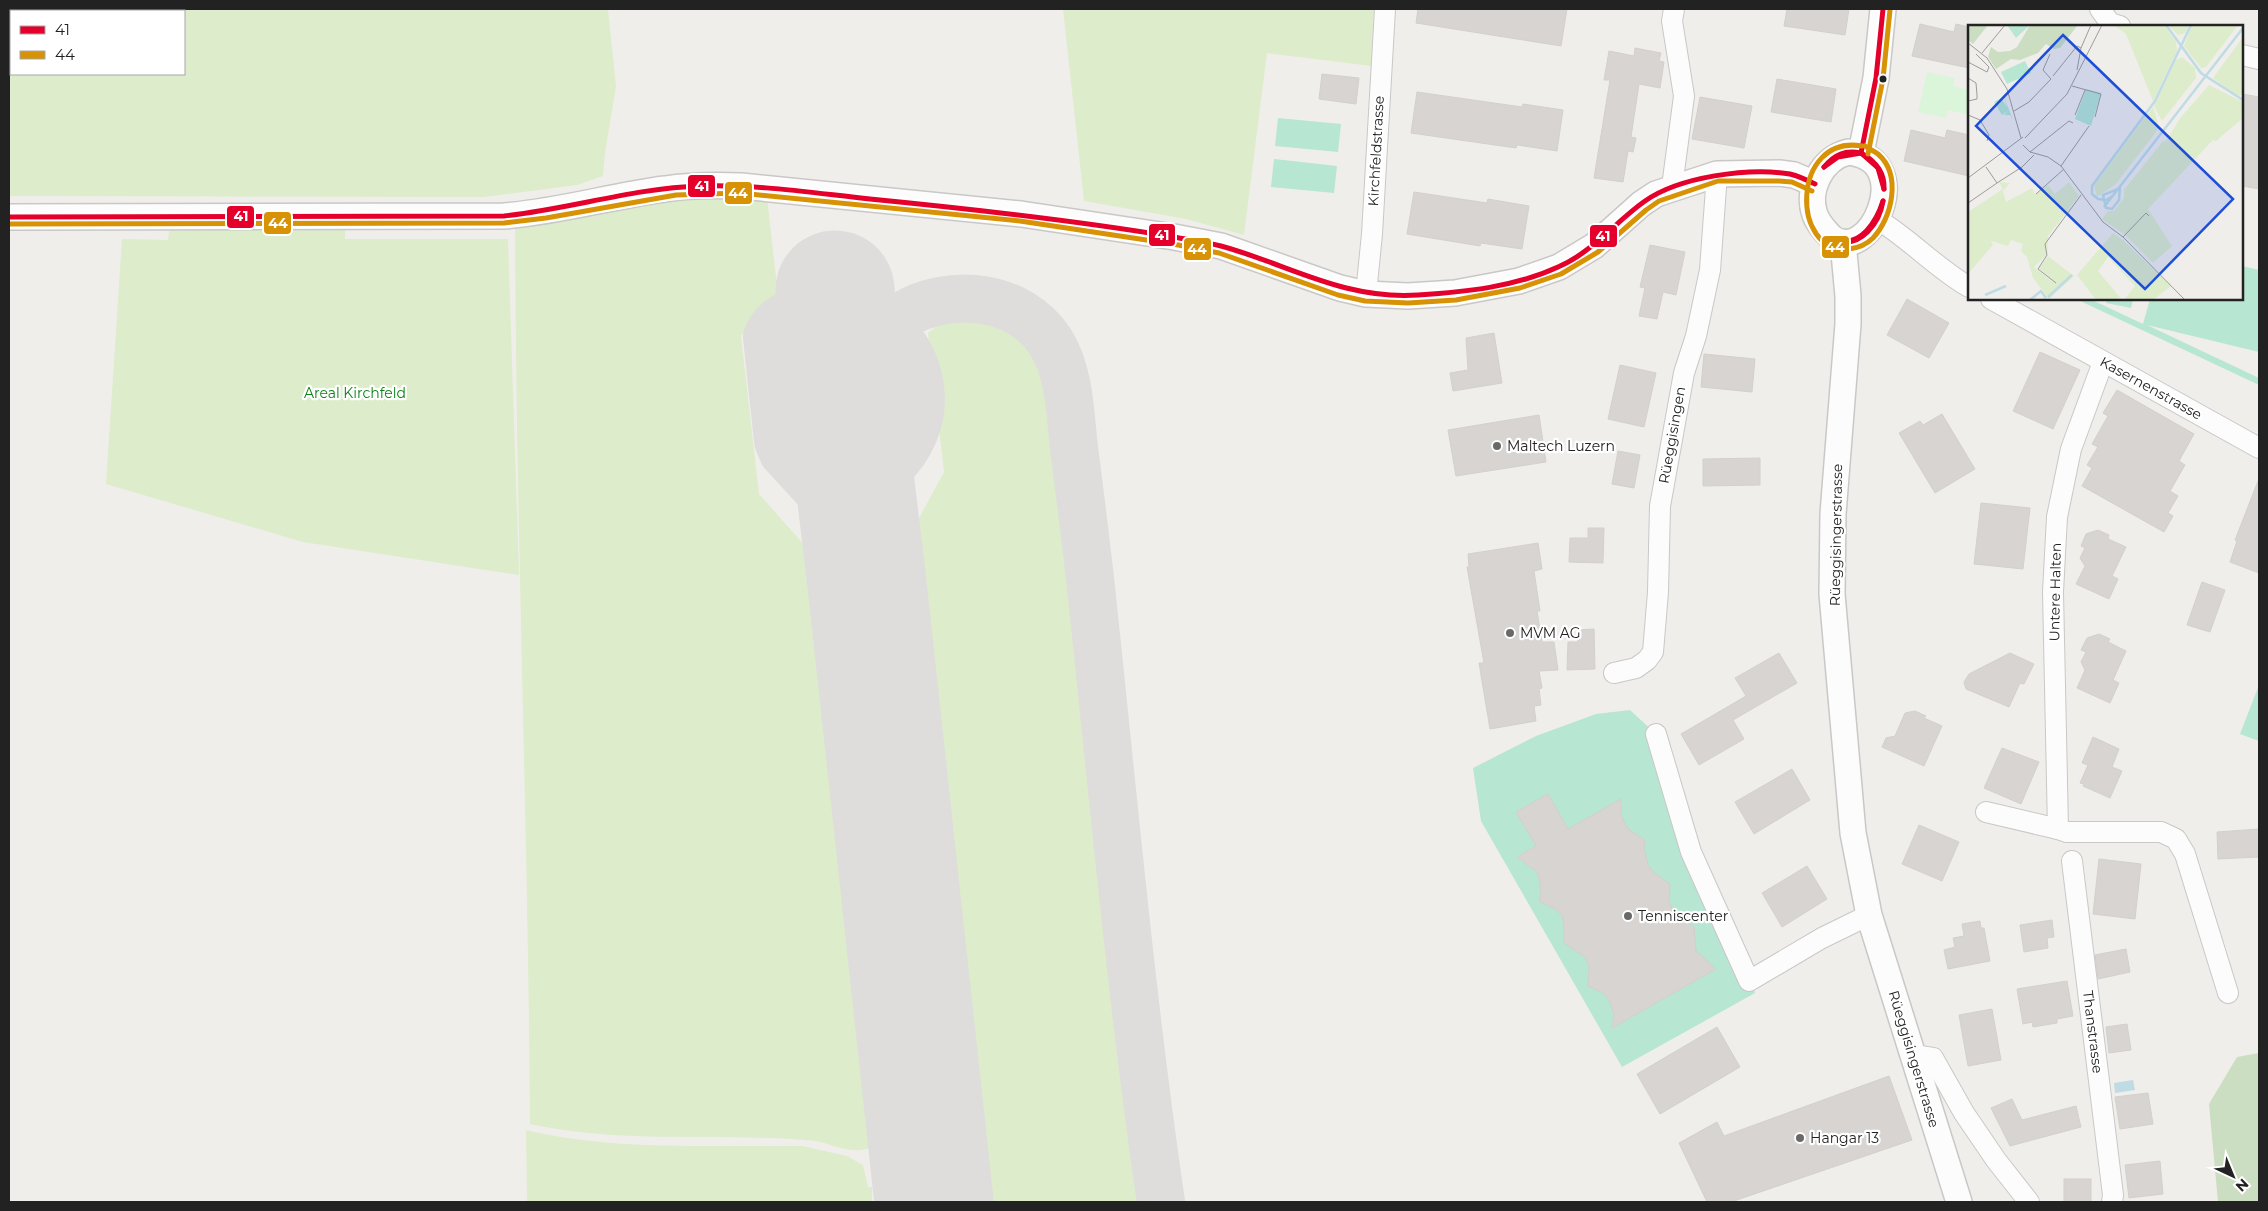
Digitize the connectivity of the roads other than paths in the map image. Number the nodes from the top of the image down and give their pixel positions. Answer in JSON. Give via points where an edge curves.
{"nodes":[{"id":1,"x":1385,"y":9,"type":"edge"},
{"id":2,"x":1674,"y":9,"type":"edge"},
{"id":3,"x":1883,"y":9,"type":"edge"},
{"id":4,"x":2100,"y":9,"type":"edge"},
{"id":5,"x":2117,"y":25,"type":"edge"},
{"id":6,"x":2243,"y":55,"type":"edge"},
{"id":7,"x":2259,"y":59,"type":"edge"},
{"id":8,"x":1861,"y":153,"type":"junction"},
{"id":9,"x":1717,"y":174,"type":"junction"},
{"id":10,"x":1814,"y":184,"type":"junction"},
{"id":11,"x":1672,"y":187,"type":"junction"},
{"id":12,"x":9,"y":217,"type":"edge"},
{"id":13,"x":1877,"y":219,"type":"junction"},
{"id":14,"x":1843,"y":242,"type":"junction"},
{"id":15,"x":1968,"y":286,"type":"edge"},
{"id":16,"x":1366,"y":294,"type":"junction"},
{"id":17,"x":1993,"y":300,"type":"edge"},
{"id":18,"x":2103,"y":362,"type":"junction"},
{"id":19,"x":2259,"y":448,"type":"edge"},
{"id":20,"x":1614,"y":673,"type":"dead end"},
{"id":21,"x":1656,"y":734,"type":"dead end"},
{"id":22,"x":1986,"y":812,"type":"dead end"},
{"id":23,"x":2058,"y":829,"type":"junction"},
{"id":24,"x":2072,"y":861,"type":"dead end"},
{"id":25,"x":1869,"y":916,"type":"junction"},
{"id":26,"x":2228,"y":993,"type":"dead end"},
{"id":27,"x":1913,"y":1055,"type":"junction"},
{"id":28,"x":1959,"y":1202,"type":"edge"},
{"id":29,"x":2030,"y":1202,"type":"edge"},
{"id":30,"x":2112,"y":1202,"type":"edge"}],
"edges":[{"from":1,"to":16,"type":"street","name":"Kirchfeldstrasse"},
{"from":2,"to":11,"type":"street","via":[[1672,21],[1684,96]]},
{"from":3,"to":8,"type":"street","via":[[1876,78]]},
{"from":4,"to":5,"type":"street","via":[[2110,23]]},
{"from":6,"to":7,"type":"street"},
{"from":8,"to":10,"type":"street","via":[[1848,152],[1832,159]]},
{"from":8,"to":13,"type":"street","via":[[1878,167],[1884,187],[1883,204]]},
{"from":9,"to":10,"type":"street","via":[[1778,172]]},
{"from":9,"to":11,"type":"street"},
{"from":9,"to":20,"type":"street","name":"Rüeggisingen","via":[[1710,270],[1696,336],[1684,373],[1660,506],[1654,652],[1636,668]]},
{"from":10,"to":14,"type":"street","via":[[1815,216],[1834,240]]},
{"from":11,"to":16,"type":"street","via":[[1641,204],[1594,246],[1559,267],[1527,278],[1455,293]]},
{"from":12,"to":16,"type":"street","via":[[504,216],[666,188],[741,186],[1021,214],[1174,237],[1221,246]]},
{"from":13,"to":14,"type":"street","via":[[1864,236]]},
{"from":13,"to":15,"type":"street","via":[[1897,231],[1947,274]]},
{"from":14,"to":25,"type":"street","name":"Rüeggisingerstrasse","via":[[1848,324],[1833,514],[1832,594],[1852,833]]},
{"from":17,"to":18,"type":"street","name":"Kasernenstrasse"},
{"from":18,"to":19,"type":"street","name":"Kasernenstrasse"},
{"from":18,"to":23,"type":"street","name":"Untere Halten","via":[[2071,450],[2057,517],[2053,592]]},
{"from":21,"to":25,"type":"street","via":[[1691,852],[1749,981],[1822,938]]},
{"from":22,"to":23,"type":"street"},
{"from":23,"to":26,"type":"street","via":[[2067,832],[2161,832],[2176,839],[2185,854]]},
{"from":24,"to":30,"type":"street","name":"Thanstrasse"},
{"from":25,"to":27,"type":"street","name":"Rüeggisingerstrasse"},
{"from":27,"to":28,"type":"street","name":"Rüeggisingerstrasse"},
{"from":27,"to":29,"type":"street","via":[[1933,1058],[1964,1113]]}]}
